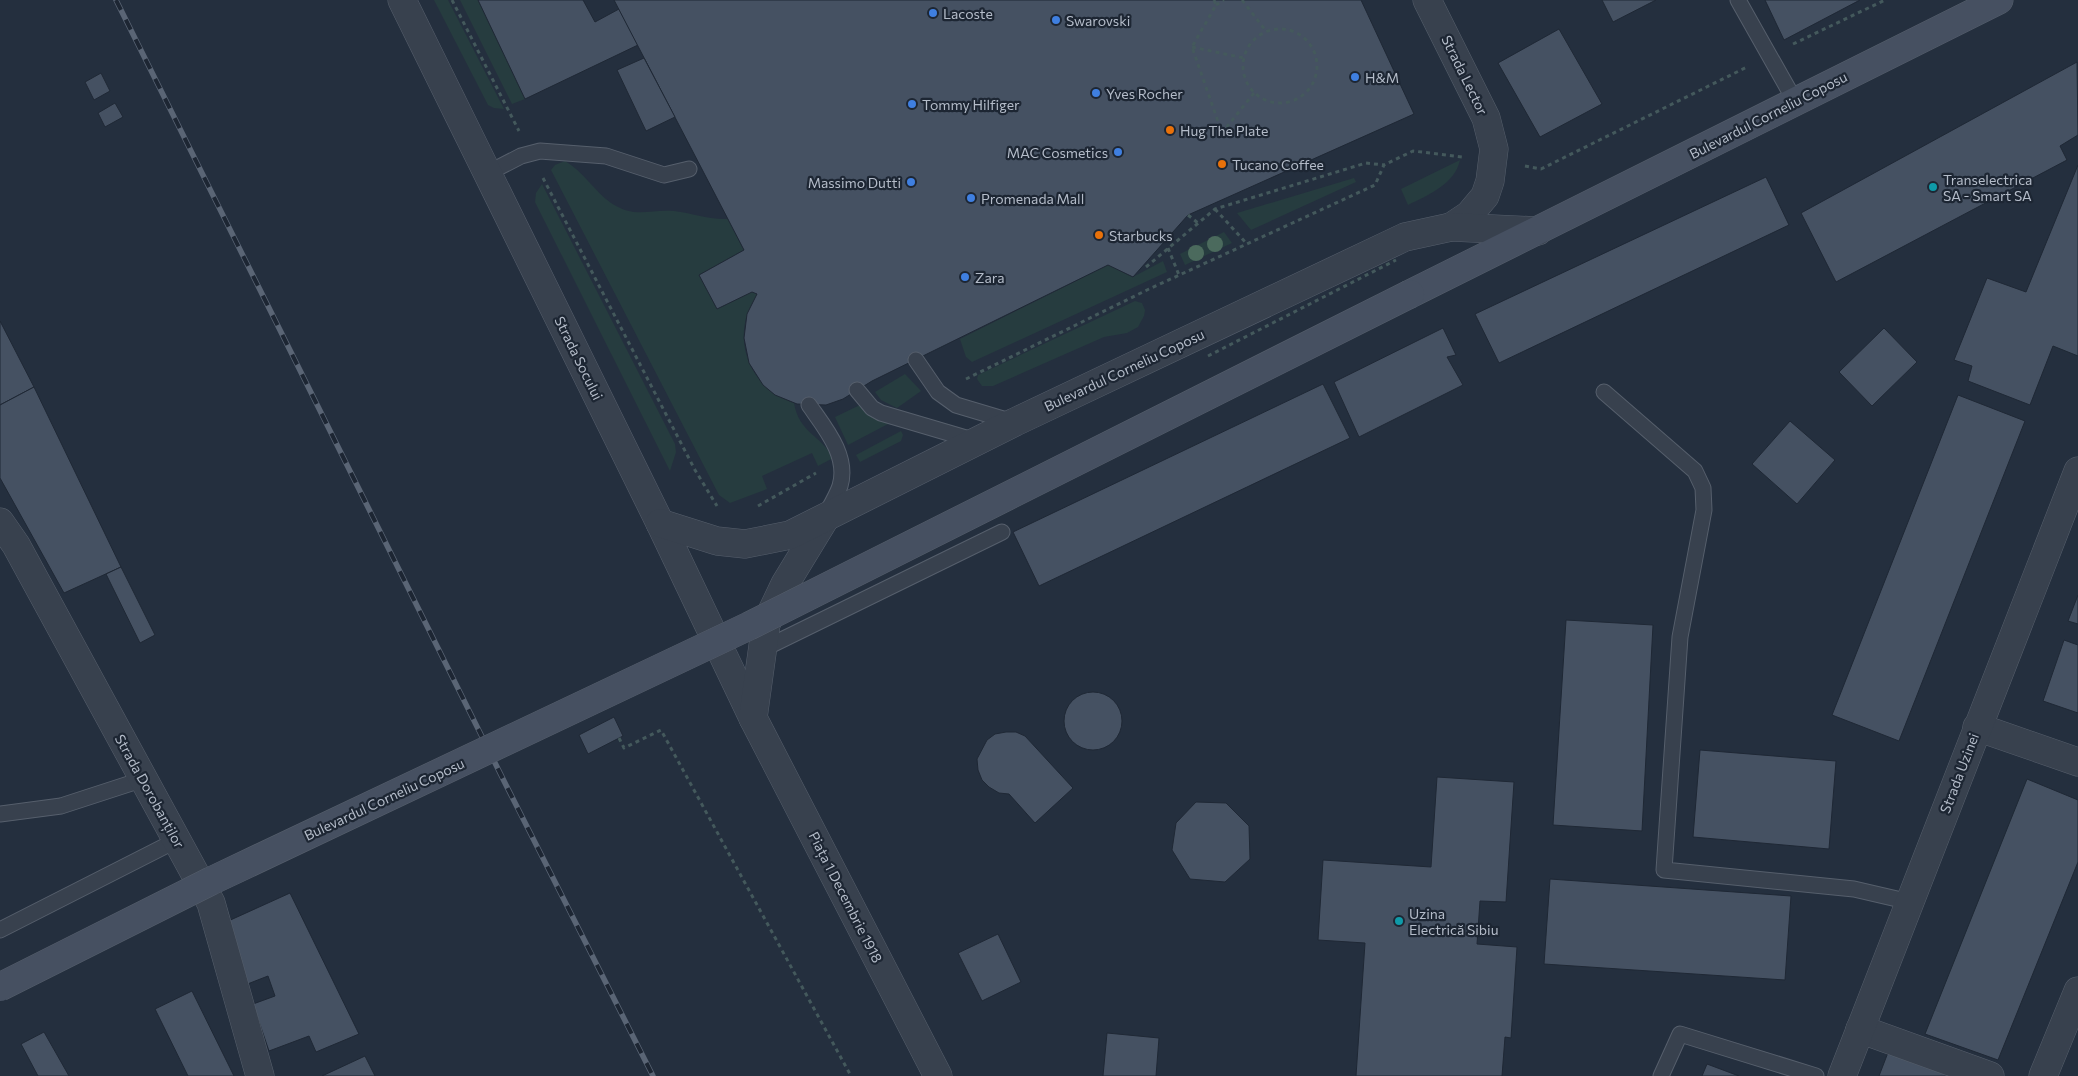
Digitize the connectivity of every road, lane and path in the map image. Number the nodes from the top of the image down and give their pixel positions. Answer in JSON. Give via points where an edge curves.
{"nodes":[{"id":1,"x":402,"y":0,"type":"edge"},
{"id":2,"x":452,"y":0,"type":"edge"},
{"id":3,"x":1214,"y":0,"type":"edge"},
{"id":4,"x":1224,"y":0,"type":"edge"},
{"id":5,"x":1242,"y":0,"type":"edge"},
{"id":6,"x":1428,"y":0,"type":"edge"},
{"id":7,"x":1738,"y":0,"type":"edge"},
{"id":8,"x":1885,"y":0,"type":"edge"},
{"id":9,"x":1999,"y":0,"type":"edge"},
{"id":10,"x":1216,"y":4,"type":"junction"},
{"id":11,"x":1267,"y":31,"type":"junction"},
{"id":12,"x":1192,"y":47,"type":"junction"},
{"id":13,"x":1770,"y":56,"type":"junction"},
{"id":14,"x":1244,"y":58,"type":"junction"},
{"id":15,"x":1254,"y":93,"type":"junction"},
{"id":16,"x":1795,"y":101,"type":"junction"},
{"id":17,"x":530,"y":154,"type":"junction"},
{"id":18,"x":1493,"y":162,"type":"junction"},
{"id":19,"x":1384,"y":165,"type":"junction"},
{"id":20,"x":689,"y":169,"type":"dead end"},
{"id":21,"x":488,"y":173,"type":"junction"},
{"id":22,"x":1216,"y":209,"type":"junction"},
{"id":23,"x":1188,"y":215,"type":"dead end"},
{"id":24,"x":1198,"y":224,"type":"junction"},
{"id":25,"x":1451,"y":227,"type":"junction"},
{"id":26,"x":1538,"y":231,"type":"junction"},
{"id":27,"x":1247,"y":244,"type":"junction"},
{"id":28,"x":1168,"y":248,"type":"junction"},
{"id":29,"x":1146,"y":267,"type":"dead end"},
{"id":30,"x":1179,"y":276,"type":"junction"},
{"id":31,"x":916,"y":360,"type":"dead end"},
{"id":32,"x":856,"y":390,"type":"dead end"},
{"id":33,"x":938,"y":392,"type":"junction"},
{"id":34,"x":1604,"y":392,"type":"dead end"},
{"id":35,"x":808,"y":405,"type":"dead end"},
{"id":36,"x":1015,"y":422,"type":"junction"},
{"id":37,"x":978,"y":441,"type":"junction"},
{"id":38,"x":841,"y":459,"type":"junction"},
{"id":39,"x":2078,"y":471,"type":"edge"},
{"id":40,"x":719,"y":508,"type":"dead end"},
{"id":41,"x":750,"y":511,"type":"dead end"},
{"id":42,"x":824,"y":520,"type":"junction"},
{"id":43,"x":0,"y":522,"type":"edge"},
{"id":44,"x":660,"y":524,"type":"junction"},
{"id":45,"x":1002,"y":532,"type":"dead end"},
{"id":46,"x":761,"y":650,"type":"junction"},
{"id":47,"x":753,"y":718,"type":"junction"},
{"id":48,"x":1977,"y":727,"type":"junction"},
{"id":49,"x":619,"y":738,"type":"dead end"},
{"id":50,"x":2078,"y":762,"type":"edge"},
{"id":51,"x":144,"y":779,"type":"junction"},
{"id":52,"x":0,"y":814,"type":"edge"},
{"id":53,"x":177,"y":840,"type":"junction"},
{"id":54,"x":1910,"y":902,"type":"junction"},
{"id":55,"x":0,"y":930,"type":"edge"},
{"id":56,"x":0,"y":986,"type":"edge"},
{"id":57,"x":2078,"y":992,"type":"edge"},
{"id":58,"x":1860,"y":1029,"type":"junction"},
{"id":59,"x":260,"y":1076,"type":"edge"},
{"id":60,"x":852,"y":1076,"type":"edge"},
{"id":61,"x":938,"y":1076,"type":"edge"},
{"id":62,"x":1661,"y":1076,"type":"edge"},
{"id":63,"x":1816,"y":1076,"type":"edge"},
{"id":64,"x":1842,"y":1076,"type":"edge"},
{"id":65,"x":1990,"y":1076,"type":"edge"},
{"id":66,"x":2043,"y":1076,"type":"edge"}],
"edges":[{"from":1,"to":21,"type":"street","name":"Strada Socului"},
{"from":2,"to":17,"type":"path"},
{"from":3,"to":10,"type":"path"},
{"from":4,"to":10,"type":"path"},
{"from":5,"to":11,"type":"path"},
{"from":6,"to":18,"type":"street","name":"Strada Lector","via":[[1486,118],[1494,149]]},
{"from":7,"to":13,"type":"lane"},
{"from":8,"to":13,"type":"path"},
{"from":9,"to":16,"type":"main road","name":"Bulevardul Corneliu Coposu"},
{"from":10,"to":12,"type":"path"},
{"from":11,"to":14,"type":"path","via":[[1253,40]]},
{"from":11,"to":15,"type":"path","via":[[1281,28],[1304,36],[1318,58],[1318,71],[1314,83],[1296,100],[1272,103]]},
{"from":12,"to":14,"type":"path"},
{"from":12,"to":15,"type":"path","via":[[1222,133]]},
{"from":13,"to":16,"type":"lane"},
{"from":13,"to":18,"type":"path","via":[[1541,169]]},
{"from":14,"to":15,"type":"path","via":[[1244,77]]},
{"from":16,"to":26,"type":"main road","name":"Bulevardul Corneliu Coposu"},
{"from":17,"to":20,"type":"lane","via":[[552,150],[606,156],[664,175]]},
{"from":17,"to":21,"type":"lane"},
{"from":17,"to":40,"type":"path","via":[[695,470]]},
{"from":18,"to":19,"type":"path","via":[[1413,151]]},
{"from":18,"to":25,"type":"street","name":"Strada Lector","via":[[1485,196],[1469,214]]},
{"from":19,"to":22,"type":"path","via":[[1366,163]]},
{"from":19,"to":27,"type":"path","via":[[1375,185]]},
{"from":21,"to":44,"type":"street","name":"Strada Socului"},
{"from":22,"to":24,"type":"path"},
{"from":22,"to":27,"type":"path"},
{"from":23,"to":24,"type":"path"},
{"from":24,"to":28,"type":"path"},
{"from":25,"to":26,"type":"street","name":"Bulevardul Corneliu Coposu"},
{"from":25,"to":36,"type":"street","name":"Bulevardul Corneliu Coposu","via":[[1405,237]]},
{"from":26,"to":56,"type":"main road","name":"Bulevardul Corneliu Coposu","bridge":true,"via":[[749,626]]},
{"from":27,"to":30,"type":"path"},
{"from":28,"to":29,"type":"path"},
{"from":28,"to":30,"type":"path"},
{"from":30,"to":33,"type":"path"},
{"from":31,"to":33,"type":"lane"},
{"from":32,"to":37,"type":"lane","via":[[881,413]]},
{"from":33,"to":36,"type":"lane","via":[[956,405]]},
{"from":34,"to":54,"type":"lane","via":[[1695,471],[1703,488],[1704,510],[1680,637],[1664,870],[1854,889]]},
{"from":35,"to":38,"type":"lane"},
{"from":36,"to":37,"type":"street","name":"Bulevardul Corneliu Coposu"},
{"from":37,"to":42,"type":"street","name":"Bulevardul Corneliu Coposu"},
{"from":38,"to":41,"type":"path"},
{"from":38,"to":42,"type":"lane","via":[[840,485]]},
{"from":39,"to":48,"type":"street","name":"Strada Uzinei"},
{"from":42,"to":44,"type":"street","name":"Bulevardul Corneliu Coposu","via":[[790,535],[746,544],[717,541]]},
{"from":42,"to":46,"type":"street","via":[[785,584],[766,624]]},
{"from":43,"to":51,"type":"street","name":"Strada Dorobanților","via":[[16,544]]},
{"from":44,"to":47,"type":"street","name":"Strada Socului"},
{"from":45,"to":46,"type":"lane"},
{"from":46,"to":47,"type":"street"},
{"from":47,"to":61,"type":"street","name":"Piața 1 Decembrie 1918"},
{"from":48,"to":50,"type":"street"},
{"from":48,"to":54,"type":"street","name":"Strada Uzinei"},
{"from":49,"to":60,"type":"path","via":[[624,748],[660,730]]},
{"from":51,"to":52,"type":"lane","via":[[61,806]]},
{"from":51,"to":53,"type":"street","name":"Strada Dorobanților"},
{"from":53,"to":55,"type":"lane"},
{"from":53,"to":59,"type":"street","name":"Strada Dorobanților","via":[[211,903]]},
{"from":54,"to":58,"type":"street","name":"Strada Uzinei"},
{"from":57,"to":66,"type":"street"},
{"from":58,"to":64,"type":"street","name":"Strada Uzinei"},
{"from":58,"to":65,"type":"street"},
{"from":62,"to":63,"type":"lane","via":[[1680,1034]]}]}
